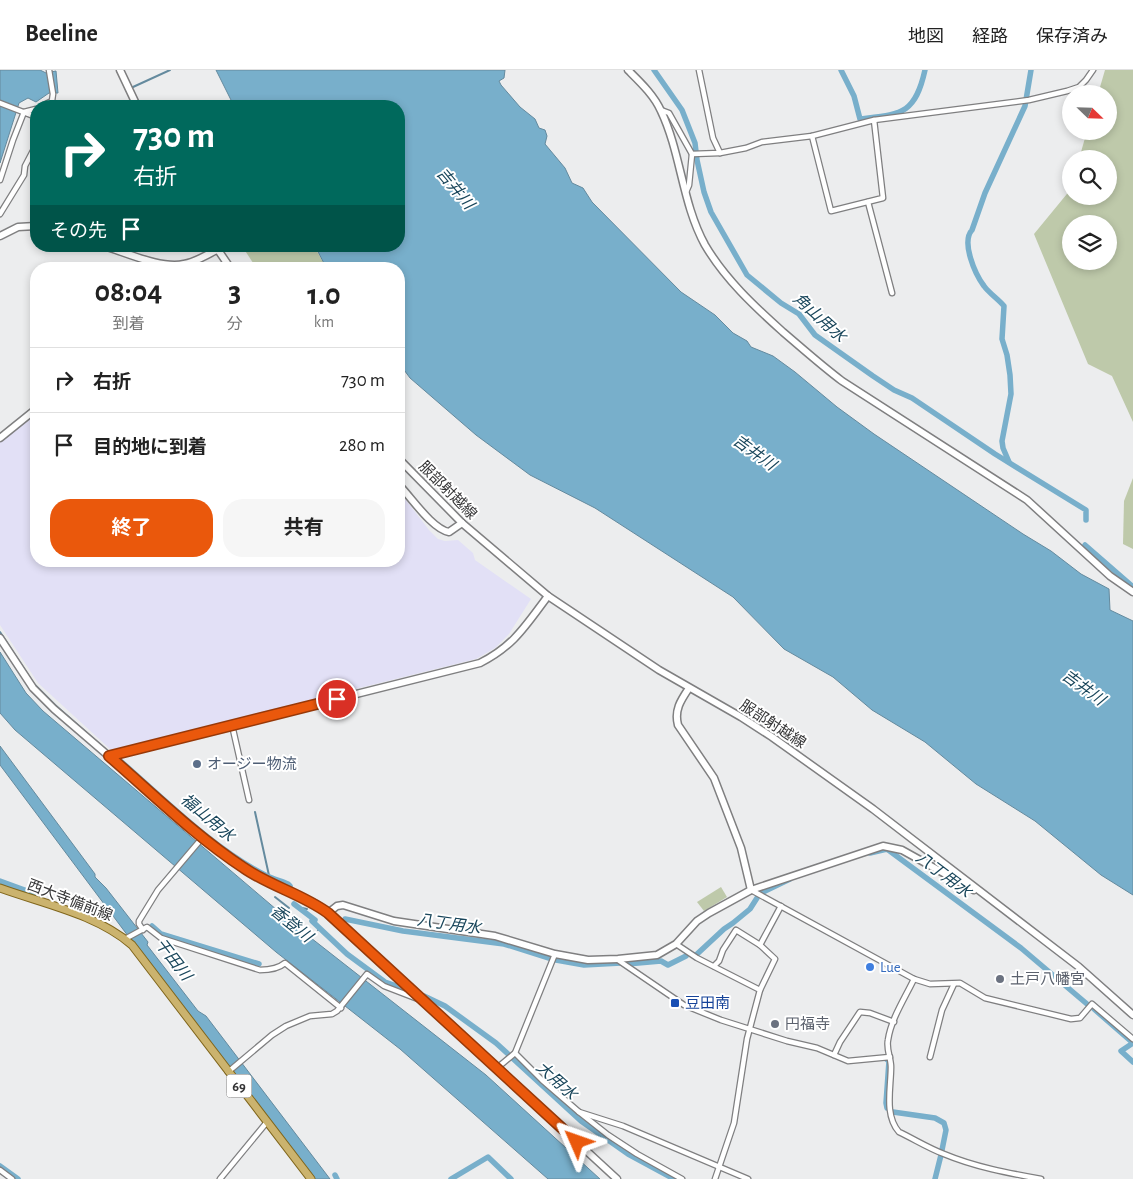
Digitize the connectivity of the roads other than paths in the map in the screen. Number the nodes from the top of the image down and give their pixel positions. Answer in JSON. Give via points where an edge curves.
{"nodes":[{"id":1,"x":49,"y":70,"type":"edge"},
{"id":2,"x":120,"y":70,"type":"edge"},
{"id":3,"x":628,"y":70,"type":"edge"},
{"id":4,"x":699,"y":70,"type":"edge"},
{"id":5,"x":1093,"y":70,"type":"edge"},
{"id":6,"x":52,"y":100,"type":"edge"},
{"id":7,"x":134,"y":100,"type":"edge"},
{"id":8,"x":0,"y":103,"type":"edge"},
{"id":9,"x":30,"y":110,"type":"edge"},
{"id":10,"x":661,"y":110,"type":"junction"},
{"id":11,"x":24,"y":112,"type":"junction"},
{"id":12,"x":30,"y":114,"type":"edge"},
{"id":13,"x":874,"y":120,"type":"junction"},
{"id":14,"x":812,"y":136,"type":"junction"},
{"id":15,"x":720,"y":153,"type":"junction"},
{"id":16,"x":692,"y":154,"type":"junction"},
{"id":17,"x":30,"y":156,"type":"edge"},
{"id":18,"x":0,"y":180,"type":"edge"},
{"id":19,"x":686,"y":192,"type":"junction"},
{"id":20,"x":868,"y":202,"type":"junction"},
{"id":21,"x":0,"y":214,"type":"edge"},
{"id":22,"x":30,"y":226,"type":"edge"},
{"id":23,"x":0,"y":236,"type":"edge"},
{"id":24,"x":123,"y":252,"type":"edge"},
{"id":25,"x":210,"y":252,"type":"edge"},
{"id":26,"x":154,"y":262,"type":"edge"},
{"id":27,"x":192,"y":262,"type":"edge"},
{"id":28,"x":892,"y":293,"type":"dead end"},
{"id":29,"x":30,"y":414,"type":"edge"},
{"id":30,"x":0,"y":438,"type":"edge"},
{"id":31,"x":405,"y":465,"type":"edge"},
{"id":32,"x":405,"y":492,"type":"edge"},
{"id":33,"x":462,"y":523,"type":"junction"},
{"id":34,"x":1133,"y":592,"type":"edge"},
{"id":35,"x":548,"y":596,"type":"junction"},
{"id":36,"x":0,"y":638,"type":"edge"},
{"id":37,"x":689,"y":688,"type":"junction"},
{"id":38,"x":232,"y":725,"type":"junction"},
{"id":39,"x":109,"y":756,"type":"junction"},
{"id":40,"x":250,"y":800,"type":"dead end"},
{"id":41,"x":202,"y":839,"type":"junction"},
{"id":42,"x":0,"y":888,"type":"edge"},
{"id":43,"x":751,"y":890,"type":"junction"},
{"id":44,"x":984,"y":894,"type":"junction"},
{"id":45,"x":781,"y":906,"type":"junction"},
{"id":46,"x":328,"y":913,"type":"junction"},
{"id":47,"x":141,"y":930,"type":"junction"},
{"id":48,"x":127,"y":938,"type":"junction"},
{"id":49,"x":676,"y":944,"type":"junction"},
{"id":50,"x":760,"y":944,"type":"junction"},
{"id":51,"x":555,"y":954,"type":"junction"},
{"id":52,"x":618,"y":959,"type":"junction"},
{"id":53,"x":714,"y":966,"type":"junction"},
{"id":54,"x":914,"y":979,"type":"junction"},
{"id":55,"x":954,"y":984,"type":"junction"},
{"id":56,"x":760,"y":990,"type":"junction"},
{"id":57,"x":424,"y":1002,"type":"junction"},
{"id":58,"x":342,"y":1007,"type":"junction"},
{"id":59,"x":1133,"y":1015,"type":"edge"},
{"id":60,"x":894,"y":1022,"type":"junction"},
{"id":61,"x":749,"y":1029,"type":"junction"},
{"id":62,"x":1133,"y":1039,"type":"edge"},
{"id":63,"x":514,"y":1054,"type":"junction"},
{"id":64,"x":834,"y":1055,"type":"junction"},
{"id":65,"x":890,"y":1057,"type":"junction"},
{"id":66,"x":930,"y":1057,"type":"dead end"},
{"id":67,"x":497,"y":1068,"type":"junction"},
{"id":68,"x":229,"y":1072,"type":"junction"},
{"id":69,"x":579,"y":1112,"type":"junction"},
{"id":70,"x":267,"y":1122,"type":"junction"},
{"id":71,"x":718,"y":1166,"type":"junction"},
{"id":72,"x":0,"y":1170,"type":"edge"},
{"id":73,"x":1001,"y":1172,"type":"junction"},
{"id":74,"x":12,"y":1179,"type":"edge"},
{"id":75,"x":220,"y":1179,"type":"edge"},
{"id":76,"x":311,"y":1179,"type":"edge"},
{"id":77,"x":616,"y":1179,"type":"edge"},
{"id":78,"x":682,"y":1179,"type":"edge"},
{"id":79,"x":714,"y":1179,"type":"edge"},
{"id":80,"x":748,"y":1179,"type":"edge"},
{"id":81,"x":999,"y":1179,"type":"edge"},
{"id":82,"x":1041,"y":1179,"type":"edge"}],
"edges":[{"from":1,"to":6,"type":"street"},
{"from":2,"to":7,"type":"street"},
{"from":3,"to":10,"type":"street","via":[[643,84]]},
{"from":4,"to":15,"type":"street","via":[[713,138]]},
{"from":5,"to":13,"type":"street","via":[[1079,86],[1029,100]]},
{"from":8,"to":11,"type":"street"},
{"from":9,"to":11,"type":"street"},
{"from":10,"to":16,"type":"street","via":[[669,113]]},
{"from":10,"to":19,"type":"street"},
{"from":11,"to":12,"type":"street"},
{"from":11,"to":18,"type":"street"},
{"from":13,"to":14,"type":"street"},
{"from":13,"to":20,"type":"street","via":[[883,198]]},
{"from":14,"to":15,"type":"street","via":[[762,142]]},
{"from":14,"to":20,"type":"street","via":[[831,211]]},
{"from":15,"to":16,"type":"street"},
{"from":16,"to":19,"type":"street"},
{"from":17,"to":21,"type":"street","via":[[24,175]]},
{"from":19,"to":34,"type":"street","via":[[705,244],[736,287],[762,313],[842,381],[1027,500],[1110,576]]},
{"from":20,"to":28,"type":"street"},
{"from":22,"to":23,"type":"street","via":[[18,227]]},
{"from":24,"to":26,"type":"street"},
{"from":25,"to":27,"type":"street"},
{"from":29,"to":30,"type":"street"},
{"from":31,"to":33,"type":"street","name":"服部射越線"},
{"from":32,"to":33,"type":"street","via":[[441,529],[449,532]]},
{"from":33,"to":35,"type":"street","name":"服部射越線"},
{"from":35,"to":37,"type":"street","name":"服部射越線","via":[[620,646]]},
{"from":35,"to":38,"type":"street","via":[[506,648],[480,663]]},
{"from":36,"to":39,"type":"street","via":[[33,688]]},
{"from":37,"to":43,"type":"street","via":[[678,707],[678,725],[714,778],[741,848]]},
{"from":37,"to":44,"type":"street","name":"服部射越線","via":[[772,736]]},
{"from":38,"to":39,"type":"street"},
{"from":38,"to":40,"type":"street"},
{"from":39,"to":41,"type":"street"},
{"from":41,"to":46,"type":"street","via":[[242,868],[309,900]]},
{"from":41,"to":47,"type":"street","via":[[158,890],[139,921]]},
{"from":42,"to":48,"type":"main road","name":"西大寺備前線","number":"69","via":[[76,914]]},
{"from":43,"to":44,"type":"street","via":[[883,846],[902,850]]},
{"from":43,"to":45,"type":"street"},
{"from":43,"to":49,"type":"street","via":[[697,921]]},
{"from":44,"to":59,"type":"street","name":"服部射越線","via":[[1079,967]]},
{"from":45,"to":50,"type":"street"},
{"from":45,"to":54,"type":"street"},
{"from":46,"to":51,"type":"street","via":[[343,905],[394,921],[495,936]]},
{"from":46,"to":57,"type":"street"},
{"from":47,"to":48,"type":"street"},
{"from":47,"to":58,"type":"street","via":[[147,927],[162,938],[260,970],[270,970],[285,963]]},
{"from":48,"to":68,"type":"main road","name":"西大寺備前線","number":"69"},
{"from":49,"to":52,"type":"street","via":[[657,955]]},
{"from":49,"to":53,"type":"street"},
{"from":50,"to":53,"type":"street","via":[[736,930]]},
{"from":50,"to":56,"type":"street","via":[[774,959]]},
{"from":51,"to":52,"type":"street","via":[[588,960]]},
{"from":51,"to":63,"type":"street"},
{"from":52,"to":61,"type":"street","via":[[684,1005]]},
{"from":53,"to":56,"type":"street"},
{"from":54,"to":55,"type":"street","via":[[930,984]]},
{"from":54,"to":60,"type":"street"},
{"from":55,"to":62,"type":"street","via":[[960,983],[985,998],[1071,1018],[1080,1018],[1092,1004]]},
{"from":55,"to":66,"type":"street","via":[[942,1010]]},
{"from":56,"to":61,"type":"street"},
{"from":57,"to":58,"type":"street","via":[[384,986],[367,974]]},
{"from":57,"to":67,"type":"street"},
{"from":58,"to":68,"type":"street","via":[[332,1014],[310,1016],[286,1026]]},
{"from":60,"to":64,"type":"street","via":[[860,1012]]},
{"from":60,"to":65,"type":"street","via":[[887,1041]]},
{"from":61,"to":64,"type":"street"},
{"from":61,"to":71,"type":"street","via":[[734,1124]]},
{"from":63,"to":67,"type":"street"},
{"from":63,"to":69,"type":"street"},
{"from":64,"to":65,"type":"street","via":[[848,1061]]},
{"from":65,"to":73,"type":"street","via":[[889,1097],[894,1127],[943,1154]]},
{"from":67,"to":77,"type":"street"},
{"from":68,"to":70,"type":"main road","name":"西大寺備前線","number":"69"},
{"from":69,"to":71,"type":"street","via":[[623,1126]]},
{"from":69,"to":78,"type":"street","via":[[637,1154]]},
{"from":70,"to":75,"type":"street"},
{"from":70,"to":76,"type":"main road","name":"西大寺備前線","number":"69"},
{"from":71,"to":79,"type":"street"},
{"from":71,"to":80,"type":"street"},
{"from":72,"to":74,"type":"street"},
{"from":73,"to":81,"type":"street"},
{"from":73,"to":82,"type":"street"}]}
